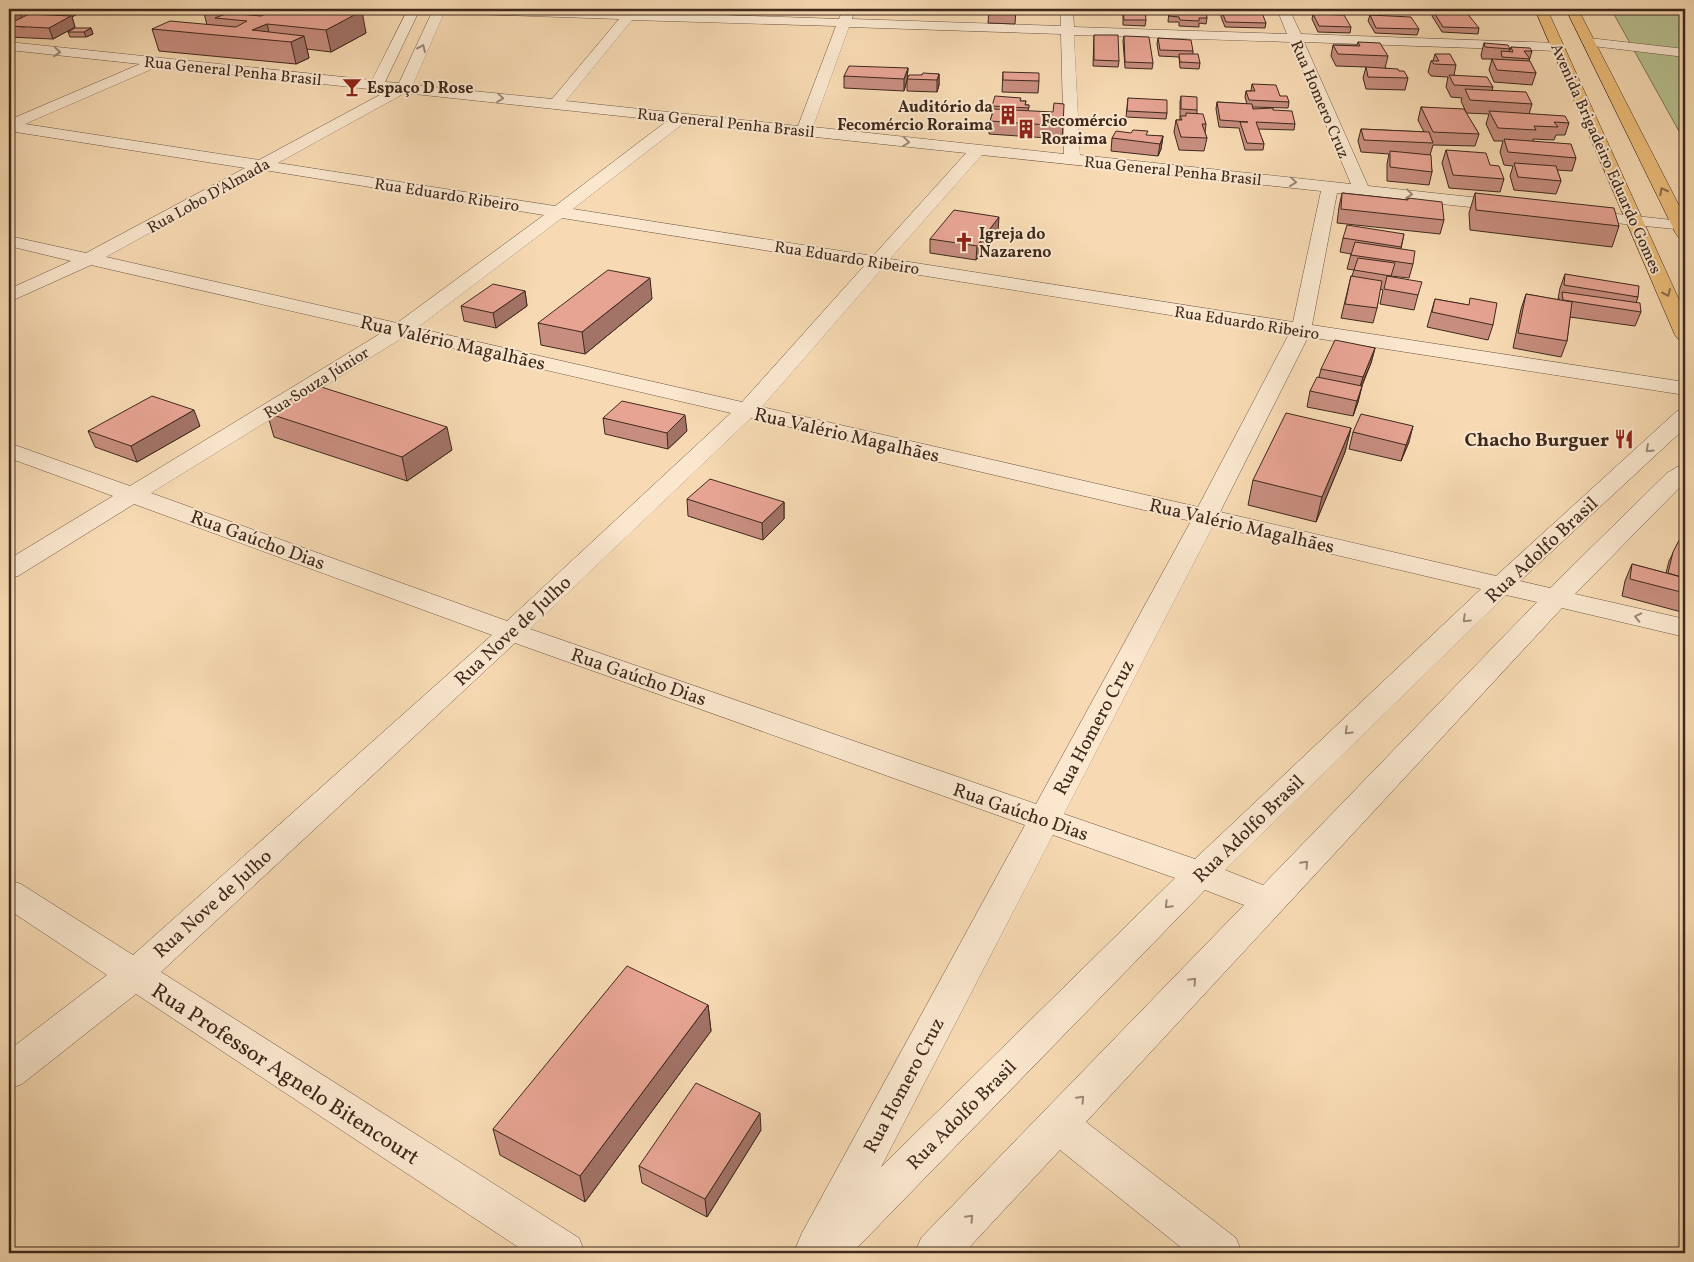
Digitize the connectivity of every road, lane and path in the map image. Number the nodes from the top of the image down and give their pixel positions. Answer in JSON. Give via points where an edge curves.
{"nodes":[{"id":1,"x":414,"y":9,"type":"edge"},
{"id":2,"x":434,"y":9,"type":"edge"},
{"id":3,"x":440,"y":9,"type":"edge"},
{"id":4,"x":848,"y":9,"type":"edge"},
{"id":5,"x":1068,"y":9,"type":"edge"},
{"id":6,"x":1283,"y":9,"type":"edge"},
{"id":7,"x":1541,"y":9,"type":"edge"},
{"id":8,"x":1572,"y":9,"type":"edge"},
{"id":9,"x":631,"y":12,"type":"edge"},
{"id":10,"x":842,"y":23,"type":"junction"},
{"id":11,"x":1068,"y":31,"type":"junction"},
{"id":12,"x":1295,"y":39,"type":"junction"},
{"id":13,"x":1589,"y":42,"type":"junction"},
{"id":14,"x":9,"y":46,"type":"edge"},
{"id":15,"x":1558,"y":47,"type":"junction"},
{"id":16,"x":1685,"y":53,"type":"edge"},
{"id":17,"x":156,"y":62,"type":"junction"},
{"id":18,"x":377,"y":84,"type":"junction"},
{"id":19,"x":405,"y":88,"type":"junction"},
{"id":20,"x":556,"y":104,"type":"junction"},
{"id":21,"x":680,"y":118,"type":"junction"},
{"id":22,"x":9,"y":126,"type":"edge"},
{"id":23,"x":804,"y":131,"type":"junction"},
{"id":24,"x":977,"y":150,"type":"junction"},
{"id":25,"x":1072,"y":159,"type":"junction"},
{"id":26,"x":262,"y":165,"type":"junction"},
{"id":27,"x":1330,"y":186,"type":"junction"},
{"id":28,"x":1361,"y":189,"type":"junction"},
{"id":29,"x":1528,"y":208,"type":"edge"},
{"id":30,"x":560,"y":211,"type":"junction"},
{"id":31,"x":1567,"y":213,"type":"edge"},
{"id":32,"x":1636,"y":221,"type":"junction"},
{"id":33,"x":1683,"y":230,"type":"edge"},
{"id":34,"x":9,"y":241,"type":"edge"},
{"id":35,"x":89,"y":259,"type":"junction"},
{"id":36,"x":877,"y":262,"type":"junction"},
{"id":37,"x":9,"y":296,"type":"edge"},
{"id":38,"x":401,"y":330,"type":"junction"},
{"id":39,"x":1301,"y":331,"type":"junction"},
{"id":40,"x":1685,"y":335,"type":"edge"},
{"id":41,"x":1685,"y":389,"type":"edge"},
{"id":42,"x":746,"y":411,"type":"junction"},
{"id":43,"x":1685,"y":416,"type":"edge"},
{"id":44,"x":9,"y":450,"type":"edge"},
{"id":45,"x":1685,"y":472,"type":"edge"},
{"id":46,"x":133,"y":494,"type":"junction"},
{"id":47,"x":1205,"y":517,"type":"junction"},
{"id":48,"x":9,"y":570,"type":"edge"},
{"id":49,"x":1502,"y":584,"type":"junction"},
{"id":50,"x":1556,"y":598,"type":"junction"},
{"id":51,"x":1685,"y":628,"type":"edge"},
{"id":52,"x":511,"y":632,"type":"junction"},
{"id":53,"x":1044,"y":819,"type":"junction"},
{"id":54,"x":1200,"y":874,"type":"junction"},
{"id":55,"x":9,"y":893,"type":"edge"},
{"id":56,"x":1269,"y":901,"type":"junction"},
{"id":57,"x":134,"y":975,"type":"junction"},
{"id":58,"x":9,"y":1072,"type":"edge"},
{"id":59,"x":1058,"y":1124,"type":"junction"},
{"id":60,"x":564,"y":1253,"type":"edge"},
{"id":61,"x":814,"y":1253,"type":"edge"},
{"id":62,"x":823,"y":1253,"type":"edge"},
{"id":63,"x":936,"y":1253,"type":"edge"},
{"id":64,"x":1221,"y":1253,"type":"edge"}],
"edges":[{"from":1,"to":18,"type":"street"},
{"from":2,"to":3,"type":"street"},
{"from":3,"to":9,"type":"street"},
{"from":19,"to":3,"type":"street","one_way":true},
{"from":4,"to":10,"type":"street"},
{"from":5,"to":11,"type":"street"},
{"from":6,"to":12,"type":"street","name":"Rua Homero Cruz"},
{"from":7,"to":15,"type":"main road","name":"Avenida Brigadeiro Eduardo Gomes"},
{"from":8,"to":13,"type":"main road","name":"Avenida Brigadeiro Eduardo Gomes"},
{"from":9,"to":10,"type":"street"},
{"from":9,"to":20,"type":"street"},
{"from":10,"to":11,"type":"street"},
{"from":10,"to":23,"type":"street"},
{"from":11,"to":12,"type":"street"},
{"from":11,"to":25,"type":"street"},
{"from":12,"to":15,"type":"street"},
{"from":12,"to":28,"type":"street","name":"Rua Homero Cruz"},
{"from":13,"to":16,"type":"street"},
{"from":33,"to":13,"type":"main road","name":"Avenida Brigadeiro Eduardo Gomes","one_way":true},
{"from":14,"to":17,"type":"street","name":"Rua General Penha Brasil","one_way":true},
{"from":15,"to":32,"type":"main road","name":"Avenida Brigadeiro Eduardo Gomes"},
{"from":17,"to":18,"type":"street","name":"Rua General Penha Brasil"},
{"from":17,"to":22,"type":"street"},
{"from":18,"to":19,"type":"street","name":"Rua General Penha Brasil"},
{"from":19,"to":20,"type":"street","name":"Rua General Penha Brasil","one_way":true},
{"from":19,"to":26,"type":"street","name":"Rua Lobo D'Almada"},
{"from":20,"to":21,"type":"street","name":"Rua General Penha Brasil"},
{"from":21,"to":23,"type":"street","name":"Rua General Penha Brasil"},
{"from":21,"to":30,"type":"street","name":"Rua Souza Júnior"},
{"from":22,"to":26,"type":"street","name":"Rua Eduardo Ribeiro"},
{"from":23,"to":24,"type":"street","name":"Rua General Penha Brasil","one_way":true},
{"from":24,"to":25,"type":"street","name":"Rua General Penha Brasil"},
{"from":24,"to":36,"type":"street","name":"Rua Nove de Julho"},
{"from":25,"to":27,"type":"street","name":"Rua General Penha Brasil","one_way":true},
{"from":26,"to":30,"type":"street","name":"Rua Eduardo Ribeiro"},
{"from":26,"to":35,"type":"street","name":"Rua Lobo D'Almada"},
{"from":27,"to":28,"type":"street","name":"Rua General Penha Brasil"},
{"from":27,"to":39,"type":"street","name":"Rua Homero Cruz"},
{"from":28,"to":29,"type":"street","name":"Rua General Penha Brasil","one_way":true},
{"from":30,"to":36,"type":"street","name":"Rua Eduardo Ribeiro"},
{"from":30,"to":38,"type":"street","name":"Rua Souza Júnior"},
{"from":31,"to":32,"type":"street"},
{"from":32,"to":33,"type":"street"},
{"from":32,"to":40,"type":"main road","name":"Avenida Brigadeiro Eduardo Gomes","one_way":true},
{"from":34,"to":35,"type":"street","name":"Rua Valério Magalhães"},
{"from":35,"to":37,"type":"street","name":"Rua Lobo D'Almada"},
{"from":35,"to":38,"type":"street","name":"Rua Valério Magalhães"},
{"from":36,"to":39,"type":"street","name":"Rua Eduardo Ribeiro"},
{"from":36,"to":42,"type":"street","name":"Rua Nove de Julho"},
{"from":38,"to":42,"type":"street","name":"Rua Valério Magalhães"},
{"from":38,"to":46,"type":"street","name":"Rua Souza Júnior"},
{"from":39,"to":41,"type":"street","name":"Rua Eduardo Ribeiro"},
{"from":39,"to":47,"type":"street","name":"Rua Homero Cruz"},
{"from":42,"to":47,"type":"street","name":"Rua Valério Magalhães"},
{"from":42,"to":52,"type":"street","name":"Rua Nove de Julho"},
{"from":43,"to":49,"type":"street","name":"Rua Adolfo Brasil","one_way":true},
{"from":44,"to":46,"type":"street","name":"Rua Gaúcho Dias"},
{"from":45,"to":50,"type":"street","via":[[1675,478]]},
{"from":46,"to":48,"type":"street","name":"Rua Souza Júnior"},
{"from":46,"to":52,"type":"street","name":"Rua Gaúcho Dias"},
{"from":47,"to":49,"type":"street","name":"Rua Valério Magalhães"},
{"from":47,"to":53,"type":"street","name":"Rua Homero Cruz"},
{"from":49,"to":50,"type":"street","name":"Rua Valério Magalhães"},
{"from":49,"to":54,"type":"street","name":"Rua Adolfo Brasil","one_way":true},
{"from":51,"to":50,"type":"street","name":"Rua Valério Magalhães","one_way":true},
{"from":56,"to":50,"type":"street","one_way":true},
{"from":52,"to":53,"type":"street","name":"Rua Gaúcho Dias"},
{"from":52,"to":57,"type":"street","name":"Rua Nove de Julho"},
{"from":53,"to":54,"type":"street","name":"Rua Gaúcho Dias"},
{"from":53,"to":61,"type":"street","name":"Rua Homero Cruz"},
{"from":54,"to":56,"type":"street","name":"Rua Gaúcho Dias"},
{"from":54,"to":62,"type":"street","name":"Rua Adolfo Brasil","one_way":true},
{"from":55,"to":57,"type":"street","name":"Rua Professor Agnelo Bitencourt"},
{"from":59,"to":56,"type":"street","one_way":true},
{"from":57,"to":58,"type":"street","name":"Rua Nove de Julho"},
{"from":57,"to":60,"type":"street","name":"Rua Professor Agnelo Bitencourt"},
{"from":63,"to":59,"type":"street","one_way":true},
{"from":59,"to":64,"type":"street"}]}
